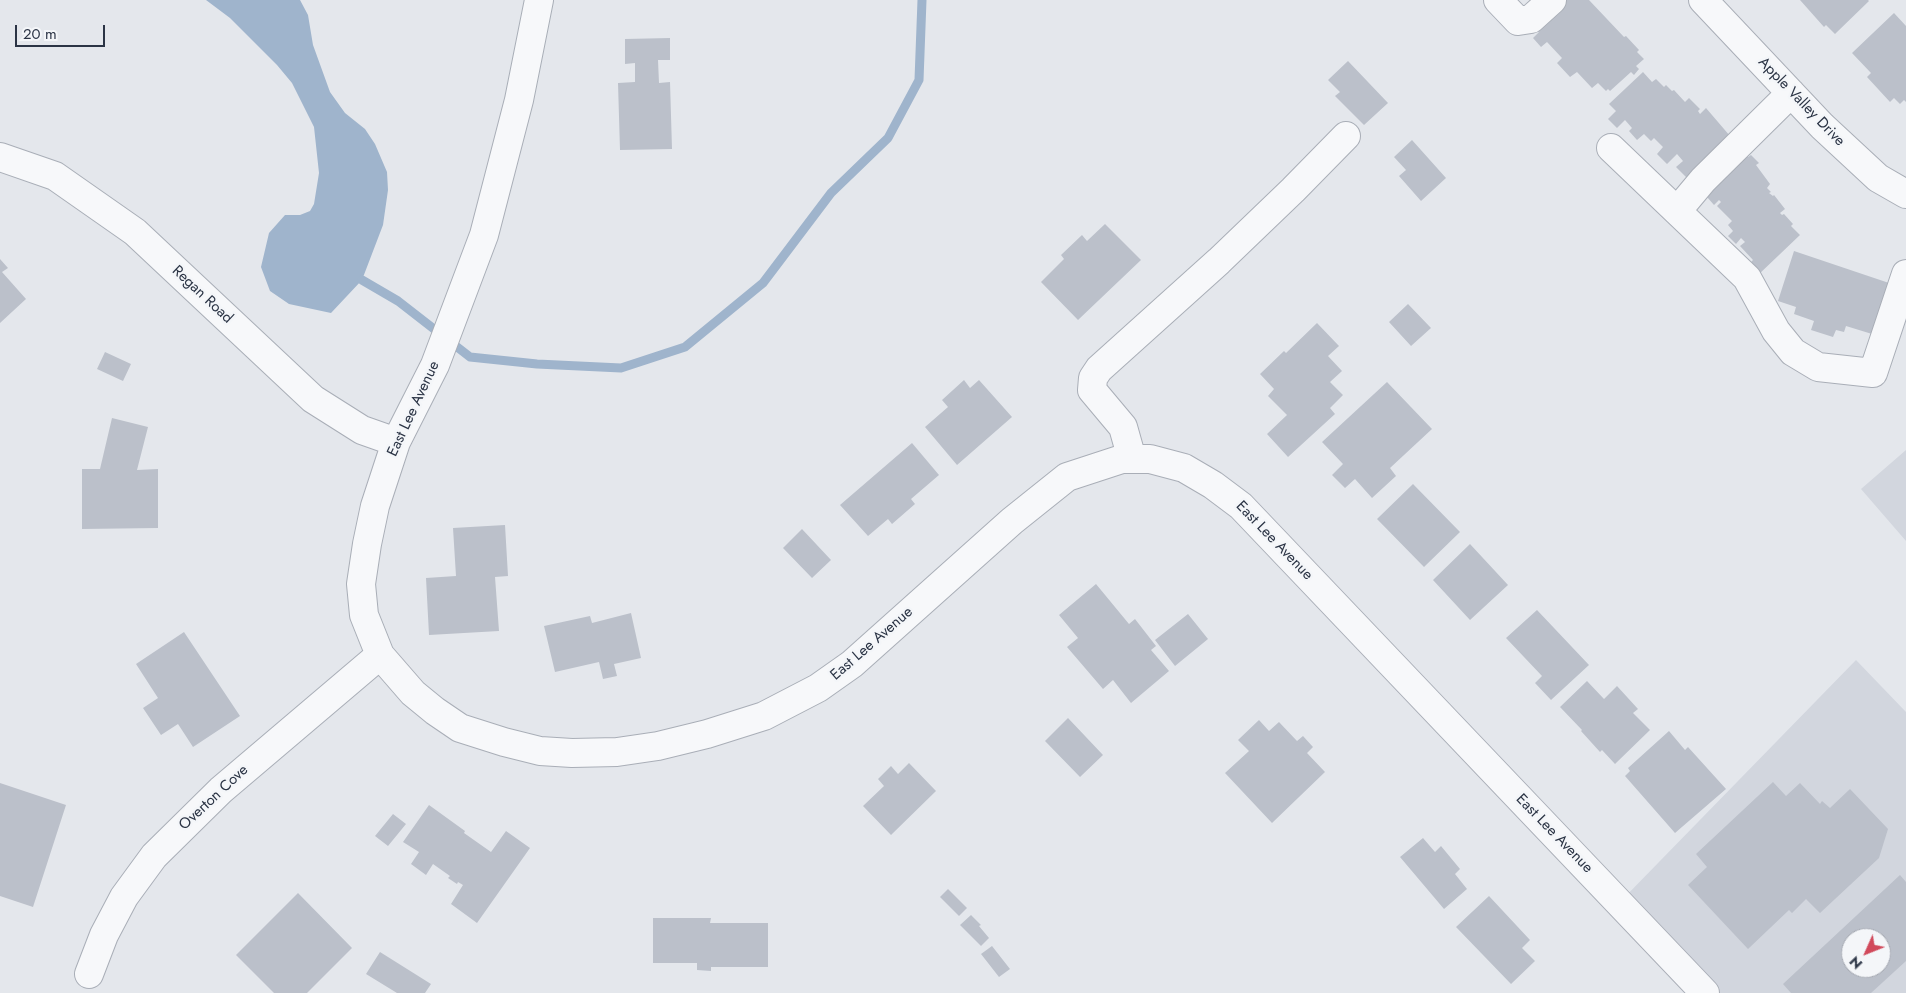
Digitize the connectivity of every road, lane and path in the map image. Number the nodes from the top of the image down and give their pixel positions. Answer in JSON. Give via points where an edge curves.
{"nodes":[{"id":1,"x":539,"y":0,"type":"edge"},
{"id":2,"x":1498,"y":0,"type":"edge"},
{"id":3,"x":1552,"y":0,"type":"edge"},
{"id":4,"x":1703,"y":0,"type":"edge"},
{"id":5,"x":1791,"y":93,"type":"junction"},
{"id":6,"x":1346,"y":136,"type":"dead end"},
{"id":7,"x":1611,"y":148,"type":"dead end"},
{"id":8,"x":0,"y":157,"type":"edge"},
{"id":9,"x":1906,"y":194,"type":"edge"},
{"id":10,"x":1677,"y":211,"type":"junction"},
{"id":11,"x":1906,"y":274,"type":"edge"},
{"id":12,"x":396,"y":442,"type":"junction"},
{"id":13,"x":1132,"y":459,"type":"junction"},
{"id":14,"x":380,"y":655,"type":"junction"},
{"id":15,"x":89,"y":974,"type":"dead end"},
{"id":16,"x":1705,"y":993,"type":"edge"}],
"edges":[{"from":1,"to":12,"type":"street","name":"East Lee Avenue","via":[[484,235],[435,365]]},
{"from":2,"to":3,"type":"street","via":[[1518,21],[1530,19]]},
{"from":4,"to":5,"type":"street","name":"Apple Valley Drive"},
{"from":5,"to":9,"type":"street","name":"Apple Valley Drive","via":[[1878,178]]},
{"from":5,"to":10,"type":"street","via":[[1703,180]]},
{"from":6,"to":13,"type":"street","via":[[1294,190],[1093,378],[1092,390],[1123,428]]},
{"from":7,"to":10,"type":"street"},
{"from":8,"to":12,"type":"street","name":"Regan Road","via":[[55,176],[134,232],[313,399],[362,430]]},
{"from":10,"to":11,"type":"street","via":[[1747,278],[1776,331],[1793,352],[1818,367],[1873,373]]},
{"from":12,"to":14,"type":"street","name":"East Lee Avenue","via":[[375,506],[361,584],[364,615]]},
{"from":13,"to":14,"type":"street","name":"East Lee Avenue","via":[[1122,459],[1067,477],[1012,521],[852,664],[818,688],[764,716],[699,736],[617,752],[572,754],[504,742],[460,728],[435,712],[413,693]]},
{"from":13,"to":16,"type":"street","name":"East Lee Avenue","via":[[1150,459],[1184,468],[1242,506]]},
{"from":14,"to":15,"type":"street","name":"Overton Cove","via":[[220,790],[154,856],[124,897]]}]}
